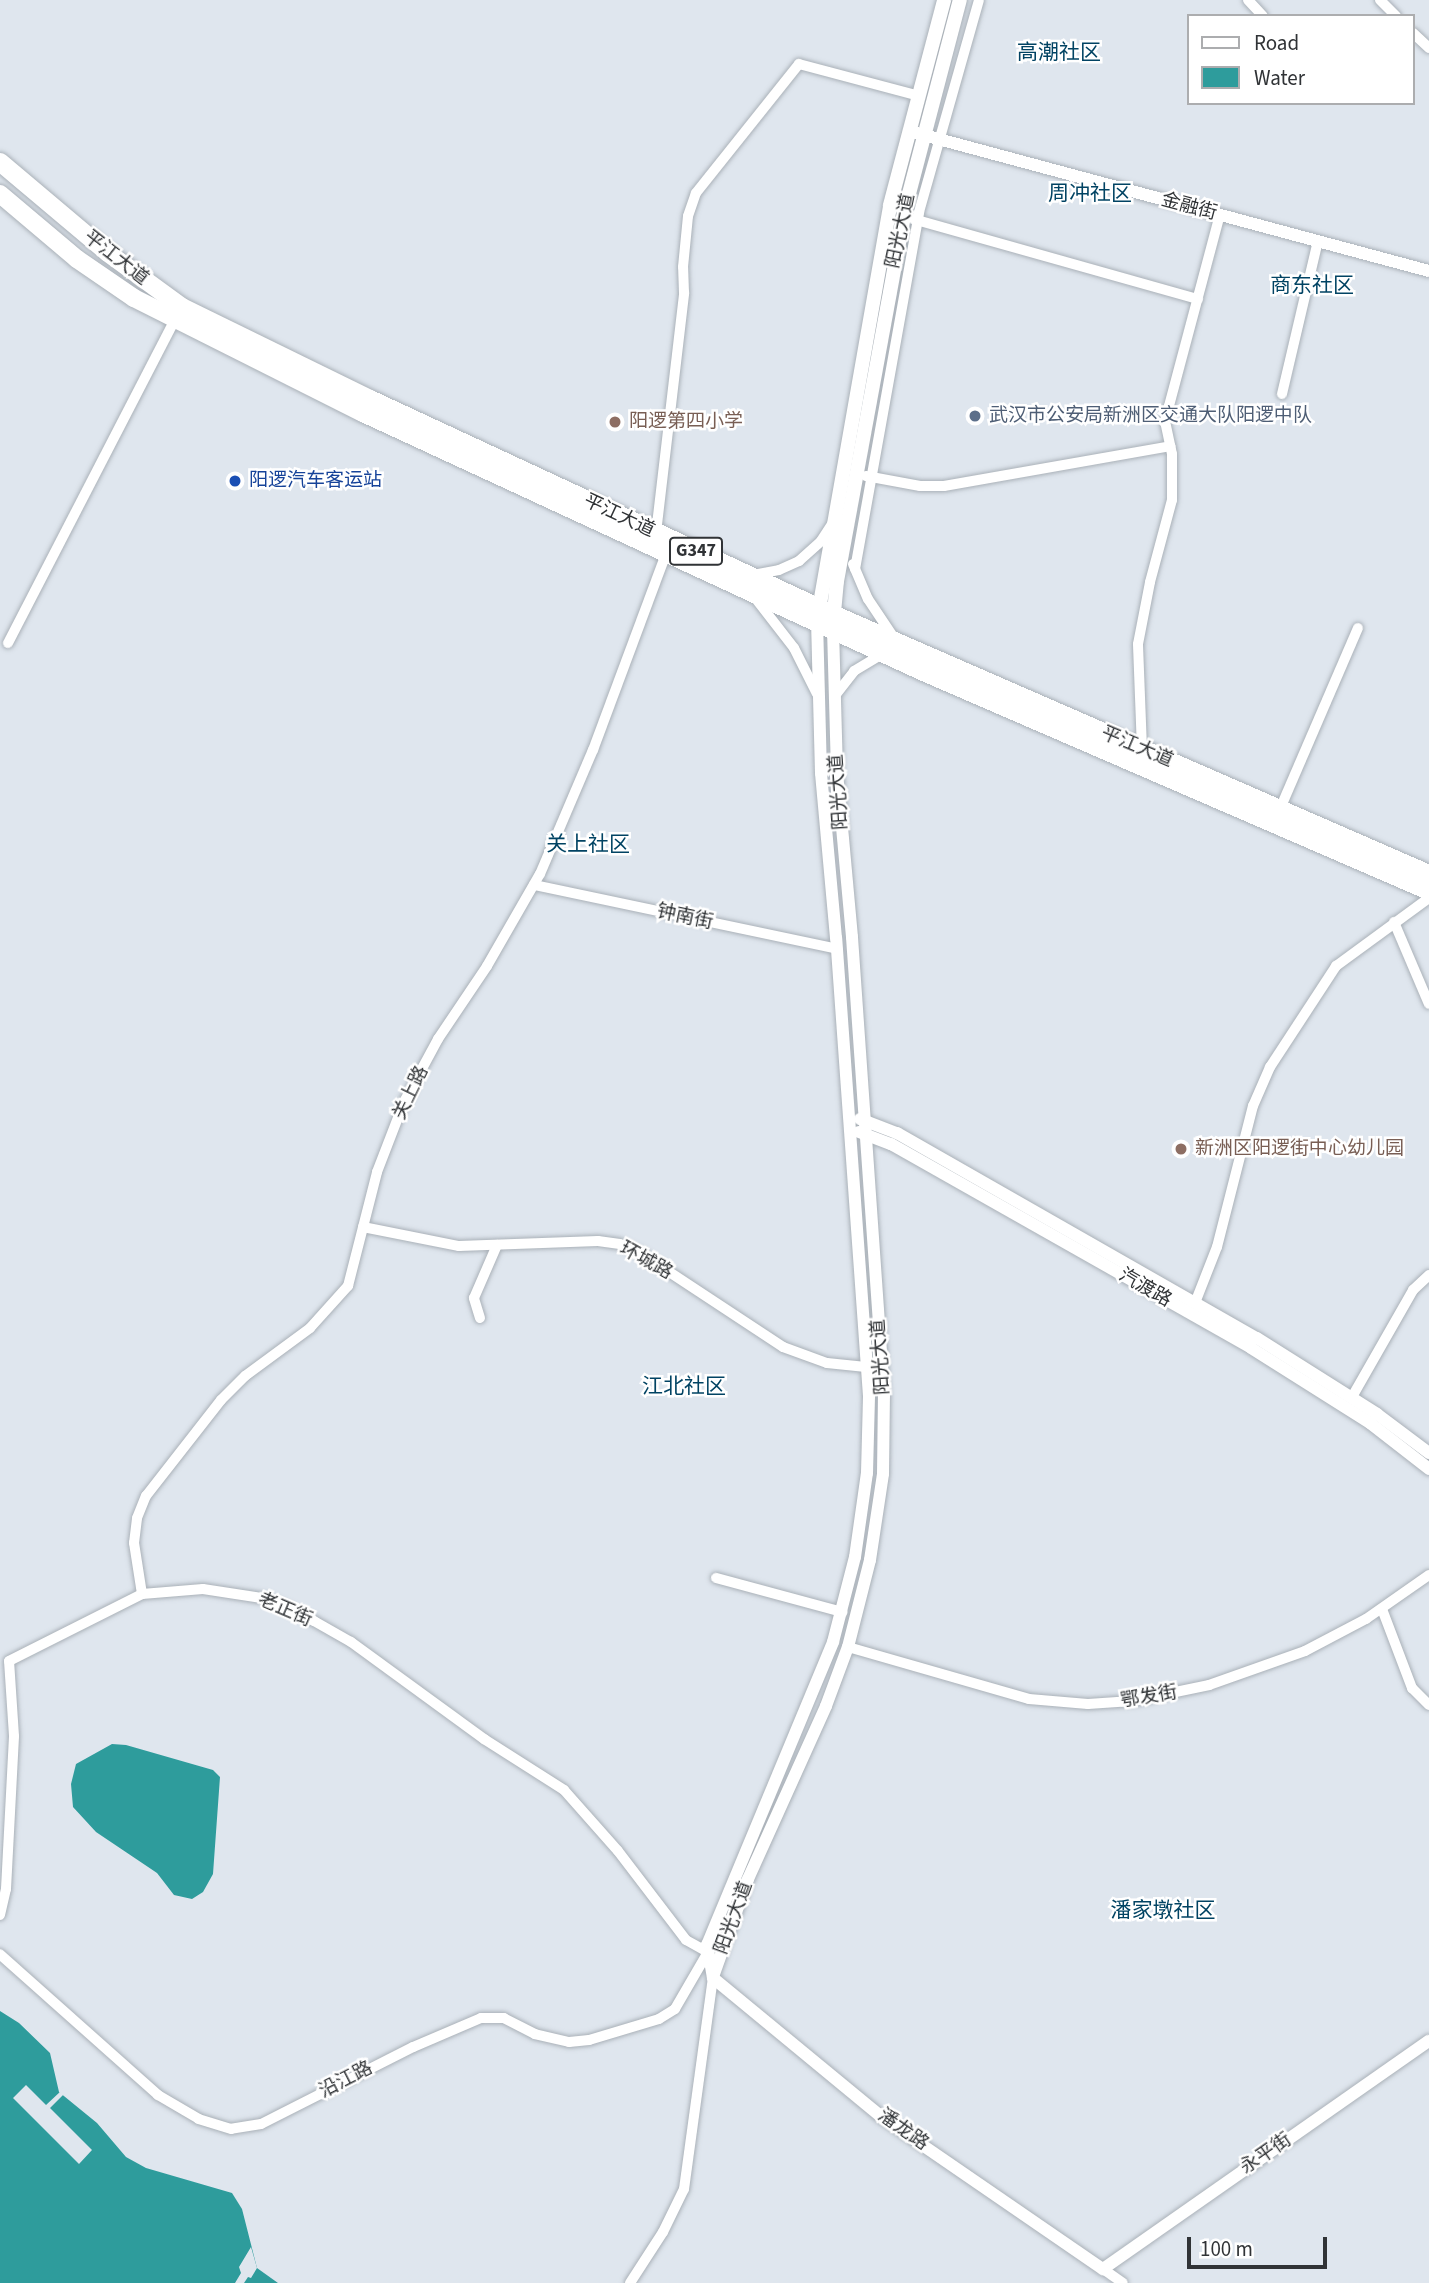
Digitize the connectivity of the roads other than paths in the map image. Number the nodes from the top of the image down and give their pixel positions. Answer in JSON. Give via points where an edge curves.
{"nodes":[{"id":1,"x":944,"y":0,"type":"edge"},
{"id":2,"x":960,"y":0,"type":"edge"},
{"id":3,"x":979,"y":0,"type":"edge"},
{"id":4,"x":1248,"y":0,"type":"edge"},
{"id":5,"x":1380,"y":0,"type":"edge"},
{"id":6,"x":1261,"y":14,"type":"edge"},
{"id":7,"x":1394,"y":14,"type":"edge"},
{"id":8,"x":1415,"y":35,"type":"edge"},
{"id":9,"x":1429,"y":48,"type":"edge"},
{"id":10,"x":919,"y":96,"type":"junction"},
{"id":11,"x":909,"y":131,"type":"junction"},
{"id":12,"x":931,"y":137,"type":"junction"},
{"id":13,"x":0,"y":162,"type":"edge"},
{"id":14,"x":0,"y":194,"type":"edge"},
{"id":15,"x":1220,"y":215,"type":"junction"},
{"id":16,"x":911,"y":218,"type":"junction"},
{"id":17,"x":1318,"y":241,"type":"junction"},
{"id":18,"x":1429,"y":271,"type":"edge"},
{"id":19,"x":1198,"y":299,"type":"junction"},
{"id":20,"x":175,"y":320,"type":"junction"},
{"id":21,"x":1283,"y":394,"type":"dead end"},
{"id":22,"x":1171,"y":446,"type":"junction"},
{"id":23,"x":864,"y":475,"type":"junction"},
{"id":24,"x":832,"y":524,"type":"junction"},
{"id":25,"x":656,"y":533,"type":"junction"},
{"id":26,"x":846,"y":535,"type":"junction"},
{"id":27,"x":666,"y":554,"type":"junction"},
{"id":28,"x":855,"y":569,"type":"junction"},
{"id":29,"x":748,"y":575,"type":"junction"},
{"id":30,"x":752,"y":594,"type":"junction"},
{"id":31,"x":825,"y":619,"type":"junction"},
{"id":32,"x":1358,"y":628,"type":"dead end"},
{"id":33,"x":8,"y":643,"type":"dead end"},
{"id":34,"x":890,"y":649,"type":"junction"},
{"id":35,"x":834,"y":697,"type":"junction"},
{"id":36,"x":819,"y":698,"type":"junction"},
{"id":37,"x":1142,"y":749,"type":"junction"},
{"id":38,"x":1280,"y":809,"type":"junction"},
{"id":39,"x":1429,"y":874,"type":"edge"},
{"id":40,"x":534,"y":885,"type":"junction"},
{"id":41,"x":1429,"y":891,"type":"edge"},
{"id":42,"x":1429,"y":898,"type":"edge"},
{"id":43,"x":1394,"y":922,"type":"junction"},
{"id":44,"x":837,"y":948,"type":"junction"},
{"id":45,"x":1429,"y":1004,"type":"edge"},
{"id":46,"x":848,"y":1121,"type":"junction"},
{"id":47,"x":864,"y":1127,"type":"junction"},
{"id":48,"x":363,"y":1227,"type":"junction"},
{"id":49,"x":496,"y":1245,"type":"junction"},
{"id":50,"x":1429,"y":1275,"type":"edge"},
{"id":51,"x":1195,"y":1303,"type":"junction"},
{"id":52,"x":480,"y":1318,"type":"dead end"},
{"id":53,"x":866,"y":1367,"type":"junction"},
{"id":54,"x":1352,"y":1397,"type":"junction"},
{"id":55,"x":1429,"y":1453,"type":"edge"},
{"id":56,"x":1429,"y":1469,"type":"edge"},
{"id":57,"x":1429,"y":1575,"type":"edge"},
{"id":58,"x":716,"y":1578,"type":"dead end"},
{"id":59,"x":142,"y":1594,"type":"junction"},
{"id":60,"x":1382,"y":1609,"type":"junction"},
{"id":61,"x":842,"y":1612,"type":"junction"},
{"id":62,"x":848,"y":1647,"type":"junction"},
{"id":63,"x":1429,"y":1705,"type":"edge"},
{"id":64,"x":0,"y":1916,"type":"edge"},
{"id":65,"x":708,"y":1952,"type":"junction"},
{"id":66,"x":0,"y":1954,"type":"edge"},
{"id":67,"x":713,"y":1978,"type":"junction"},
{"id":68,"x":1429,"y":2041,"type":"edge"},
{"id":69,"x":1103,"y":2269,"type":"junction"},
{"id":70,"x":630,"y":2283,"type":"edge"},
{"id":71,"x":1124,"y":2283,"type":"edge"}],
"edges":[{"from":1,"to":10,"type":"main road","name":"阳光大道"},
{"from":2,"to":12,"type":"main road","name":"阳光大道"},
{"from":3,"to":12,"type":"street"},
{"from":4,"to":6,"type":"street"},
{"from":5,"to":7,"type":"street"},
{"from":8,"to":9,"type":"street"},
{"from":10,"to":11,"type":"main road","name":"阳光大道"},
{"from":10,"to":25,"type":"street","via":[[799,64],[696,193],[688,216],[684,293]]},
{"from":11,"to":12,"type":"street","name":"金融街"},
{"from":11,"to":24,"type":"main road","name":"阳光大道","via":[[890,205]]},
{"from":12,"to":15,"type":"street","name":"金融街"},
{"from":12,"to":16,"type":"main road","name":"阳光大道"},
{"from":13,"to":25,"type":"highway","name":"平江大道","number":"G347","via":[[108,253],[182,307]]},
{"from":14,"to":20,"type":"highway","name":"平江大道","number":"G347","via":[[96,273]]},
{"from":15,"to":17,"type":"street","name":"金融街"},
{"from":15,"to":19,"type":"street"},
{"from":16,"to":19,"type":"street"},
{"from":16,"to":23,"type":"main road","name":"阳光大道"},
{"from":17,"to":18,"type":"street","name":"金融街"},
{"from":17,"to":21,"type":"street"},
{"from":19,"to":22,"type":"street","via":[[1165,421]]},
{"from":20,"to":27,"type":"highway","name":"平江大道","number":"G347"},
{"from":20,"to":33,"type":"street"},
{"from":22,"to":23,"type":"street","via":[[944,485],[920,486]]},
{"from":22,"to":37,"type":"street","via":[[1172,500],[1138,644]]},
{"from":23,"to":26,"type":"main road","name":"阳光大道"},
{"from":23,"to":28,"type":"street"},
{"from":24,"to":29,"type":"street","via":[[799,561]]},
{"from":24,"to":31,"type":"main road","name":"阳光大道"},
{"from":25,"to":29,"type":"highway","name":"平江大道","number":"G347"},
{"from":26,"to":28,"type":"street"},
{"from":26,"to":31,"type":"main road","name":"阳光大道"},
{"from":27,"to":30,"type":"highway","name":"平江大道","number":"G347"},
{"from":27,"to":40,"type":"street","name":"关上路","via":[[588,761]]},
{"from":28,"to":34,"type":"street"},
{"from":29,"to":31,"type":"highway","name":"平江大道","number":"G347"},
{"from":30,"to":31,"type":"highway","name":"平江大道","number":"G347"},
{"from":30,"to":36,"type":"street","via":[[794,648]]},
{"from":31,"to":34,"type":"highway","name":"平江大道","number":"G347"},
{"from":31,"to":35,"type":"street","name":"阳光大道"},
{"from":31,"to":36,"type":"street","name":"阳光大道"},
{"from":32,"to":38,"type":"street"},
{"from":34,"to":35,"type":"street","via":[[854,671]]},
{"from":34,"to":37,"type":"highway","name":"平江大道","number":"G347"},
{"from":34,"to":41,"type":"highway","name":"平江大道","number":"G347"},
{"from":35,"to":47,"type":"street","name":"阳光大道"},
{"from":36,"to":44,"type":"street","name":"阳光大道"},
{"from":37,"to":38,"type":"highway","name":"平江大道","number":"G347"},
{"from":38,"to":39,"type":"highway","name":"平江大道","number":"G347"},
{"from":40,"to":44,"type":"street","name":"钟南街"},
{"from":40,"to":48,"type":"street","name":"关上路","via":[[404,1102],[377,1171]]},
{"from":42,"to":43,"type":"street"},
{"from":43,"to":45,"type":"street"},
{"from":43,"to":51,"type":"street","via":[[1336,966],[1263,1080],[1217,1247]]},
{"from":44,"to":46,"type":"street","name":"阳光大道"},
{"from":46,"to":47,"type":"street","name":"汽渡路"},
{"from":46,"to":53,"type":"street","name":"阳光大道"},
{"from":47,"to":51,"type":"street","name":"汽渡路","via":[[897,1133]]},
{"from":47,"to":56,"type":"street","name":"汽渡路","via":[[1262,1355],[1370,1423]]},
{"from":47,"to":62,"type":"street","name":"阳光大道","via":[[884,1445],[870,1560]]},
{"from":48,"to":49,"type":"street","name":"环城路","via":[[443,1245]]},
{"from":48,"to":59,"type":"street","name":"关上路","via":[[348,1286],[338,1299],[310,1328],[230,1391],[146,1496],[134,1543]]},
{"from":49,"to":52,"type":"street","via":[[474,1298]]},
{"from":49,"to":53,"type":"street","name":"环城路","via":[[620,1244],[783,1347],[827,1363]]},
{"from":50,"to":54,"type":"street","via":[[1413,1290]]},
{"from":51,"to":54,"type":"street","name":"汽渡路"},
{"from":53,"to":61,"type":"street","name":"阳光大道","via":[[866,1482]]},
{"from":54,"to":55,"type":"street","name":"汽渡路"},
{"from":57,"to":60,"type":"street","name":"鄂发街"},
{"from":58,"to":61,"type":"street"},
{"from":59,"to":64,"type":"street","name":"老正街","via":[[9,1661],[14,1736],[6,1889]]},
{"from":59,"to":65,"type":"street","name":"老正街","via":[[203,1589],[252,1595],[351,1642],[484,1739],[564,1790],[686,1940]]},
{"from":60,"to":62,"type":"street","name":"鄂发街","via":[[1325,1642],[1263,1668],[1181,1691],[1110,1703],[1067,1704],[1010,1696]]},
{"from":60,"to":63,"type":"street","via":[[1412,1688]]},
{"from":61,"to":65,"type":"street","name":"阳光大道","via":[[812,1700],[729,1885]]},
{"from":62,"to":67,"type":"street","name":"阳光大道","via":[[748,1879]]},
{"from":65,"to":66,"type":"street","name":"沿江路","via":[[676,2009],[659,2019],[569,2042],[536,2034],[504,2018],[481,2018],[261,2124],[231,2129],[198,2119],[158,2095]]},
{"from":65,"to":67,"type":"street","name":"阳光大道"},
{"from":67,"to":69,"type":"street","name":"潘龙路","via":[[883,2118]]},
{"from":67,"to":70,"type":"street","via":[[684,2189]]},
{"from":68,"to":69,"type":"street","name":"永平街"},
{"from":69,"to":71,"type":"street"}]}
